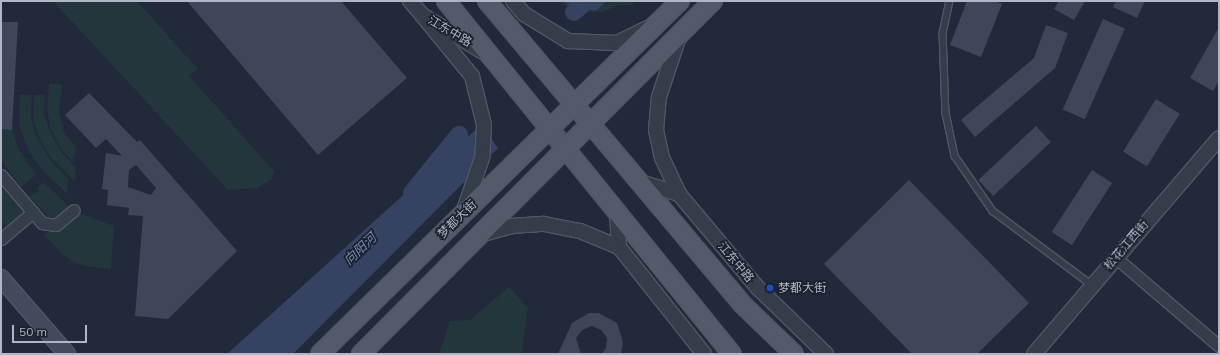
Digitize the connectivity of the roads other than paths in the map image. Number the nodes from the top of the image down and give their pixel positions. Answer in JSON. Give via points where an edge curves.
{"nodes":[{"id":1,"x":410,"y":1,"type":"edge"},
{"id":2,"x":446,"y":1,"type":"edge"},
{"id":3,"x":487,"y":1,"type":"edge"},
{"id":4,"x":504,"y":1,"type":"edge"},
{"id":5,"x":513,"y":1,"type":"edge"},
{"id":6,"x":680,"y":1,"type":"edge"},
{"id":7,"x":713,"y":1,"type":"edge"},
{"id":8,"x":950,"y":1,"type":"edge"},
{"id":9,"x":422,"y":14,"type":"junction"},
{"id":10,"x":657,"y":23,"type":"junction"},
{"id":11,"x":681,"y":33,"type":"junction"},
{"id":12,"x":520,"y":40,"type":"junction"},
{"id":13,"x":493,"y":57,"type":"junction"},
{"id":14,"x":575,"y":105,"type":"junction"},
{"id":15,"x":592,"y":124,"type":"junction"},
{"id":16,"x":550,"y":128,"type":"junction"},
{"id":17,"x":1219,"y":138,"type":"edge"},
{"id":18,"x":567,"y":150,"type":"junction"},
{"id":19,"x":1,"y":175,"type":"edge"},
{"id":20,"x":640,"y":182,"type":"junction"},
{"id":21,"x":679,"y":194,"type":"junction"},
{"id":22,"x":74,"y":210,"type":"dead end"},
{"id":23,"x":617,"y":211,"type":"junction"},
{"id":24,"x":33,"y":212,"type":"junction"},
{"id":25,"x":463,"y":214,"type":"junction"},
{"id":26,"x":479,"y":235,"type":"junction"},
{"id":27,"x":1,"y":239,"type":"edge"},
{"id":28,"x":619,"y":247,"type":"junction"},
{"id":29,"x":1115,"y":257,"type":"junction"},
{"id":30,"x":1,"y":278,"type":"edge"},
{"id":31,"x":1092,"y":285,"type":"junction"},
{"id":32,"x":1219,"y":346,"type":"edge"},
{"id":33,"x":67,"y":354,"type":"edge"},
{"id":34,"x":320,"y":354,"type":"edge"},
{"id":35,"x":361,"y":354,"type":"edge"},
{"id":36,"x":704,"y":354,"type":"edge"},
{"id":37,"x":732,"y":354,"type":"edge"},
{"id":38,"x":794,"y":354,"type":"edge"},
{"id":39,"x":826,"y":354,"type":"edge"},
{"id":40,"x":1034,"y":354,"type":"edge"}],
"edges":[{"from":1,"to":9,"type":"street","name":"江东中路"},
{"from":2,"to":13,"type":"main road","name":"江东中路"},
{"from":3,"to":12,"type":"main road","name":"江东中路"},
{"from":4,"to":12,"type":"street","name":"江东中路"},
{"from":5,"to":10,"type":"street","via":[[524,14],[568,41],[617,42]]},
{"from":6,"to":10,"type":"main road","name":"梦都大街"},
{"from":7,"to":11,"type":"main road"},
{"from":8,"to":31,"type":"lane","via":[[943,33],[946,113],[955,156],[993,211]]},
{"from":9,"to":13,"type":"street","name":"江东中路"},
{"from":9,"to":25,"type":"street","via":[[472,76],[484,125],[482,158]]},
{"from":10,"to":14,"type":"main road","name":"梦都大街"},
{"from":11,"to":15,"type":"main road"},
{"from":11,"to":21,"type":"street","name":"江东中路","via":[[659,98],[656,130],[662,158]]},
{"from":12,"to":14,"type":"main road","name":"江东中路"},
{"from":13,"to":16,"type":"main road","name":"江东中路"},
{"from":14,"to":15,"type":"main road","name":"江东中路"},
{"from":14,"to":16,"type":"main road","name":"梦都大街"},
{"from":15,"to":18,"type":"main road"},
{"from":15,"to":20,"type":"main road","name":"江东中路"},
{"from":16,"to":18,"type":"main road","name":"江东中路"},
{"from":16,"to":25,"type":"main road","name":"梦都大街"},
{"from":17,"to":29,"type":"street","name":"松花江西街"},
{"from":18,"to":23,"type":"main road","name":"江东中路"},
{"from":18,"to":26,"type":"main road"},
{"from":19,"to":24,"type":"street"},
{"from":20,"to":21,"type":"street"},
{"from":20,"to":38,"type":"main road","name":"江东中路","via":[[742,304]]},
{"from":21,"to":39,"type":"street","name":"江东中路","via":[[758,288]]},
{"from":22,"to":24,"type":"street","via":[[56,225],[42,223]]},
{"from":23,"to":28,"type":"street"},
{"from":23,"to":37,"type":"main road","name":"江东中路"},
{"from":24,"to":27,"type":"street"},
{"from":25,"to":34,"type":"main road","name":"梦都大街"},
{"from":26,"to":28,"type":"street","via":[[512,226],[544,224],[580,231]]},
{"from":26,"to":35,"type":"main road"},
{"from":28,"to":36,"type":"street"},
{"from":29,"to":31,"type":"street","name":"松花江西街"},
{"from":29,"to":32,"type":"street"},
{"from":30,"to":33,"type":"main road"},
{"from":31,"to":40,"type":"street","name":"松花江西街"}]}
